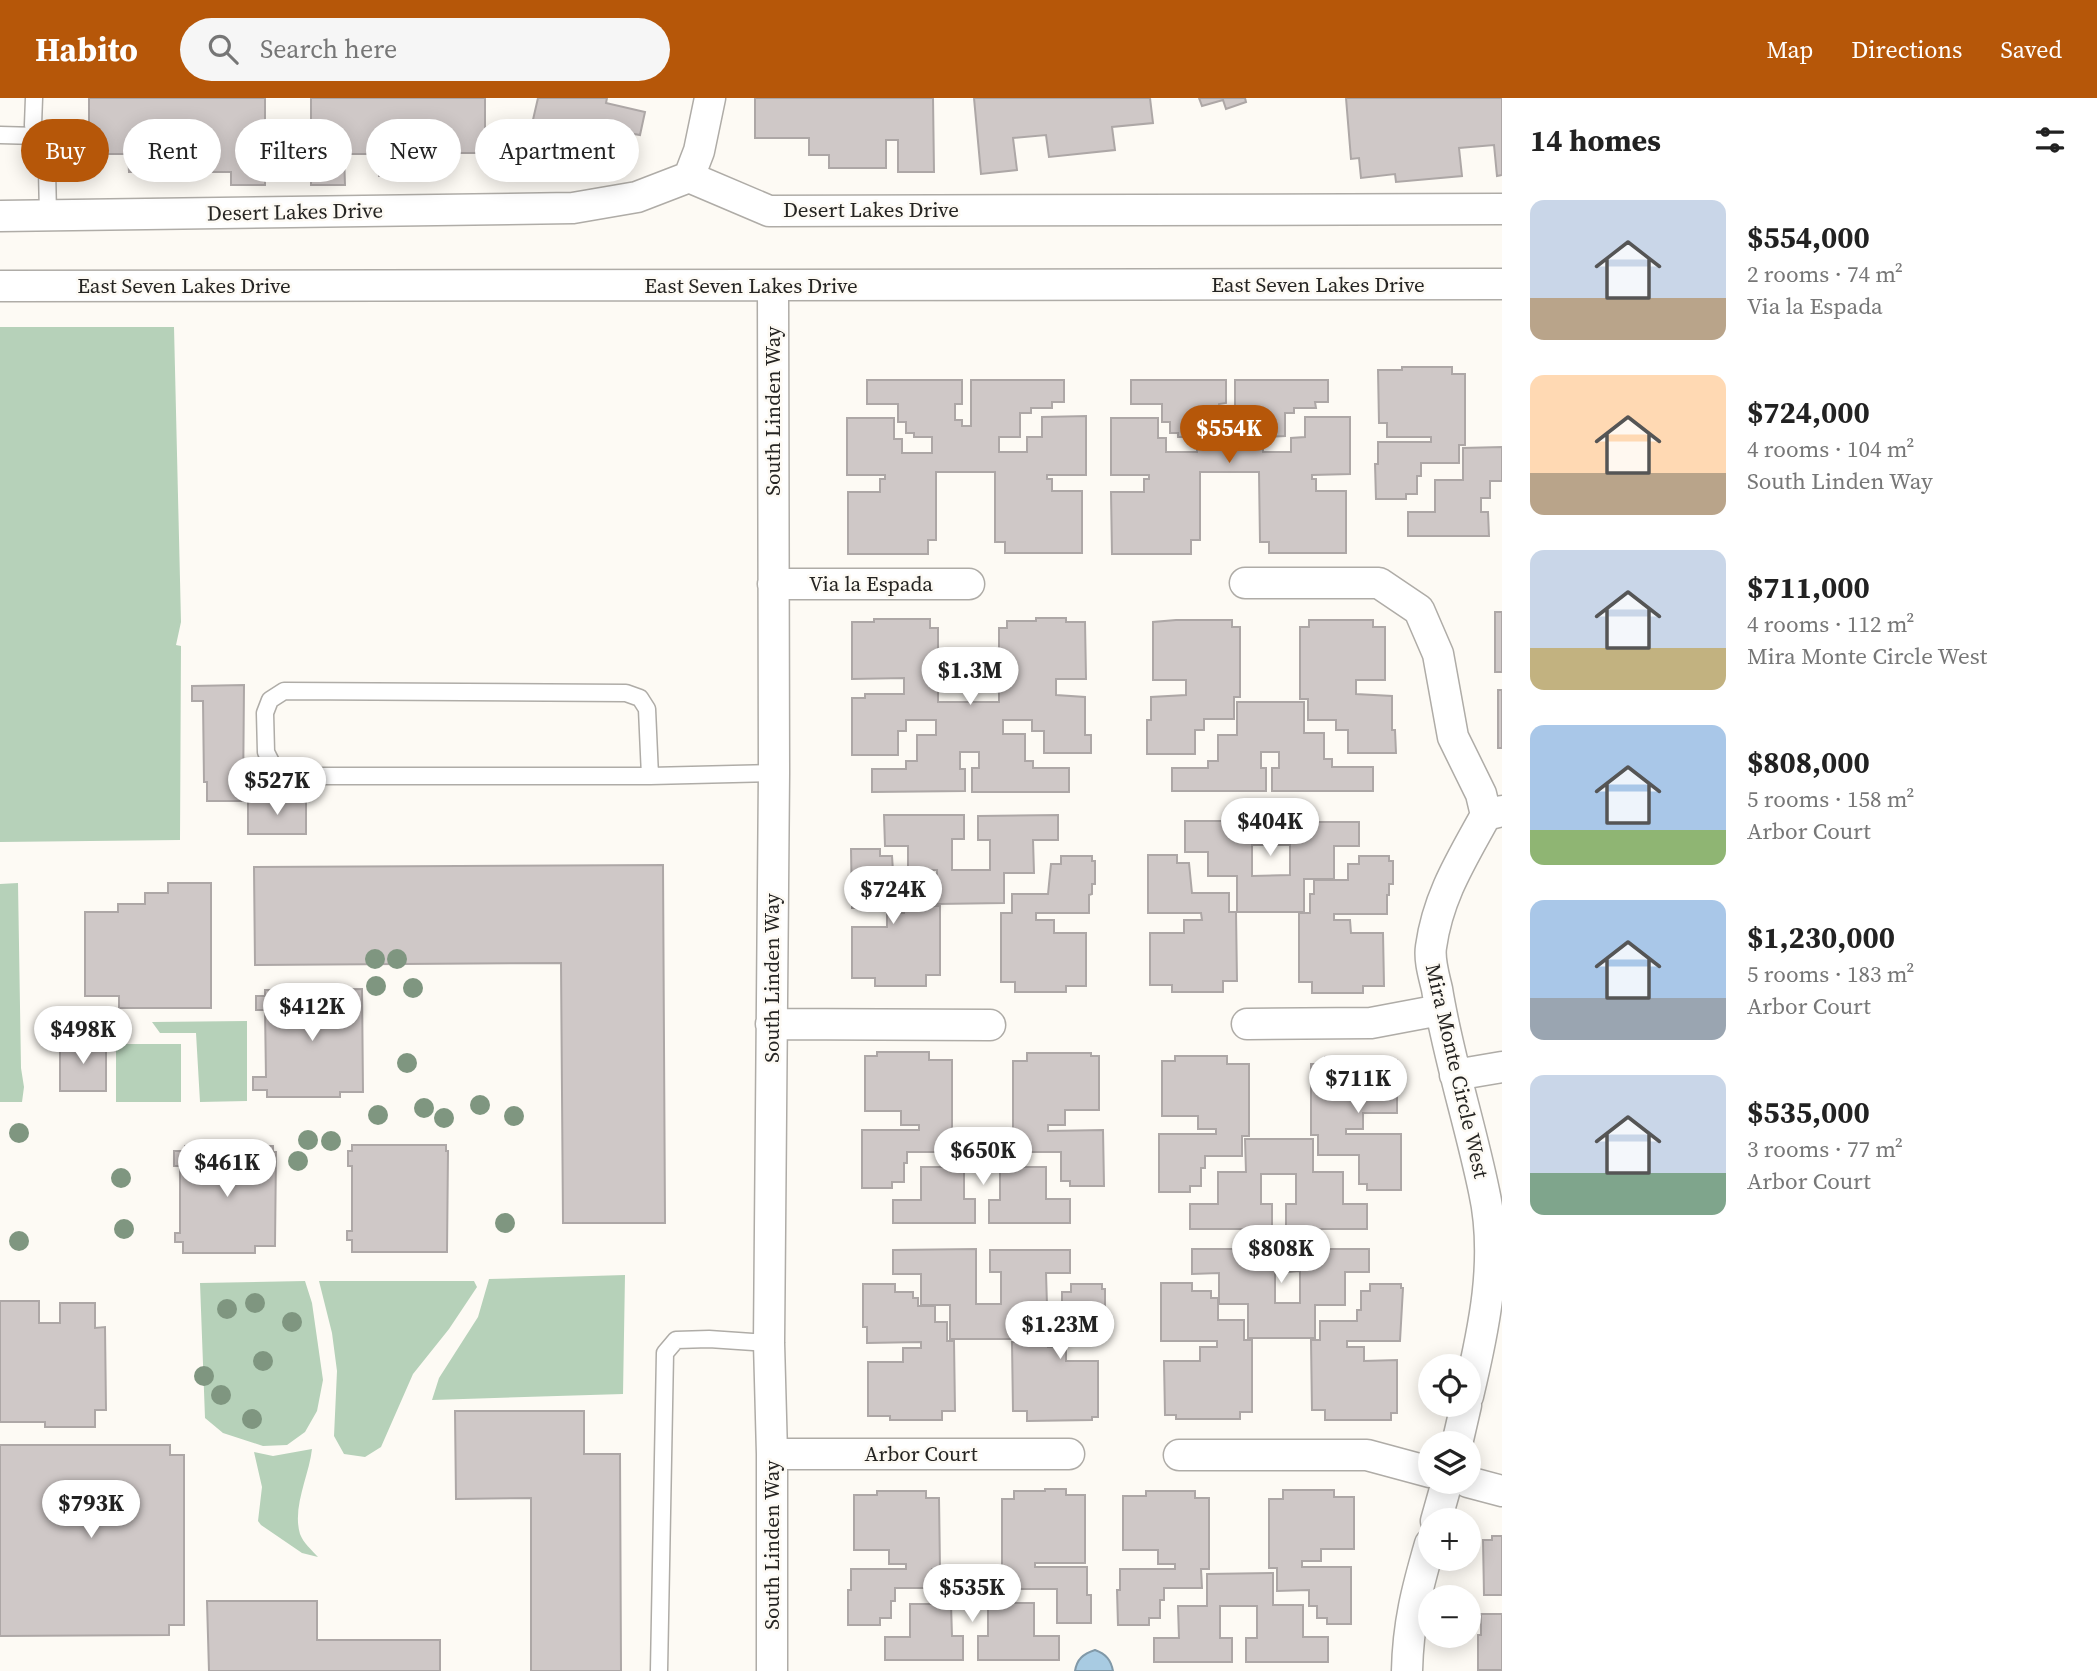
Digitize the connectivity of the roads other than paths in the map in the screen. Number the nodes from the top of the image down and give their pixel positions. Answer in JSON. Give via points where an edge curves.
{"nodes":[{"id":1,"x":34,"y":98,"type":"edge"},
{"id":2,"x":710,"y":98,"type":"edge"},
{"id":3,"x":33,"y":119,"type":"edge"},
{"id":4,"x":0,"y":135,"type":"edge"},
{"id":5,"x":21,"y":136,"type":"edge"},
{"id":6,"x":689,"y":177,"type":"junction"},
{"id":7,"x":47,"y":182,"type":"edge"},
{"id":8,"x":1502,"y":209,"type":"edge"},
{"id":9,"x":48,"y":215,"type":"junction"},
{"id":10,"x":0,"y":216,"type":"edge"},
{"id":11,"x":1502,"y":285,"type":"edge"},
{"id":12,"x":0,"y":286,"type":"edge"},
{"id":13,"x":773,"y":286,"type":"junction"},
{"id":14,"x":1245,"y":583,"type":"dead end"},
{"id":15,"x":773,"y":584,"type":"junction"},
{"id":16,"x":969,"y":584,"type":"dead end"},
{"id":17,"x":774,"y":773,"type":"junction"},
{"id":18,"x":650,"y":776,"type":"junction"},
{"id":19,"x":1494,"y":813,"type":"edge"},
{"id":20,"x":1440,"y":1010,"type":"junction"},
{"id":21,"x":771,"y":1024,"type":"junction"},
{"id":22,"x":1247,"y":1024,"type":"dead end"},
{"id":23,"x":990,"y":1025,"type":"dead end"},
{"id":24,"x":1502,"y":1067,"type":"edge"},
{"id":25,"x":1455,"y":1075,"type":"junction"},
{"id":26,"x":769,"y":1343,"type":"junction"},
{"id":27,"x":1478,"y":1354,"type":"edge"},
{"id":28,"x":772,"y":1454,"type":"junction"},
{"id":29,"x":1069,"y":1454,"type":"dead end"},
{"id":30,"x":1179,"y":1455,"type":"dead end"},
{"id":31,"x":1418,"y":1469,"type":"edge"},
{"id":32,"x":1481,"y":1485,"type":"edge"},
{"id":33,"x":1502,"y":1491,"type":"edge"},
{"id":34,"x":1422,"y":1571,"type":"edge"},
{"id":35,"x":659,"y":1671,"type":"edge"},
{"id":36,"x":772,"y":1671,"type":"edge"},
{"id":37,"x":1407,"y":1671,"type":"edge"}],
"edges":[{"from":1,"to":3,"type":"lane"},
{"from":2,"to":6,"type":"street"},
{"from":4,"to":5,"type":"lane"},
{"from":6,"to":8,"type":"street","name":"Desert Lakes Drive","via":[[769,211]]},
{"from":6,"to":9,"type":"street","name":"Desert Lakes Drive","via":[[637,197],[573,208]]},
{"from":7,"to":9,"type":"lane"},
{"from":9,"to":10,"type":"street","name":"Desert Lakes Drive"},
{"from":11,"to":13,"type":"street","name":"East Seven Lakes Drive"},
{"from":12,"to":13,"type":"street","name":"East Seven Lakes Drive"},
{"from":13,"to":15,"type":"street","name":"South Linden Way"},
{"from":14,"to":19,"type":"street","via":[[1379,583],[1419,610],[1438,654],[1454,737]]},
{"from":15,"to":16,"type":"street","name":"Via la Espada"},
{"from":15,"to":17,"type":"street","name":"South Linden Way"},
{"from":17,"to":18,"type":"lane"},
{"from":17,"to":21,"type":"street","name":"South Linden Way"},
{"from":18,"to":18,"type":"lane","via":[[287,776],[274,768],[266,752],[265,713],[270,700],[284,691],[626,693],[640,698],[648,709]]},
{"from":19,"to":20,"type":"street","name":"Mira Monte Circle West","via":[[1440,905],[1430,950]]},
{"from":20,"to":22,"type":"street","via":[[1371,1023]]},
{"from":20,"to":25,"type":"street","name":"Mira Monte Circle West"},
{"from":21,"to":23,"type":"street"},
{"from":21,"to":26,"type":"street","name":"South Linden Way"},
{"from":24,"to":25,"type":"street"},
{"from":25,"to":27,"type":"street","name":"Mira Monte Circle West","via":[[1485,1193],[1491,1261]]},
{"from":26,"to":28,"type":"street","name":"South Linden Way"},
{"from":26,"to":35,"type":"lane","via":[[676,1340],[665,1353]]},
{"from":28,"to":29,"type":"street","name":"Arbor Court"},
{"from":28,"to":36,"type":"street","name":"South Linden Way"},
{"from":30,"to":31,"type":"street","via":[[1367,1455]]},
{"from":32,"to":33,"type":"street"},
{"from":34,"to":37,"type":"street","via":[[1408,1635]]}]}
